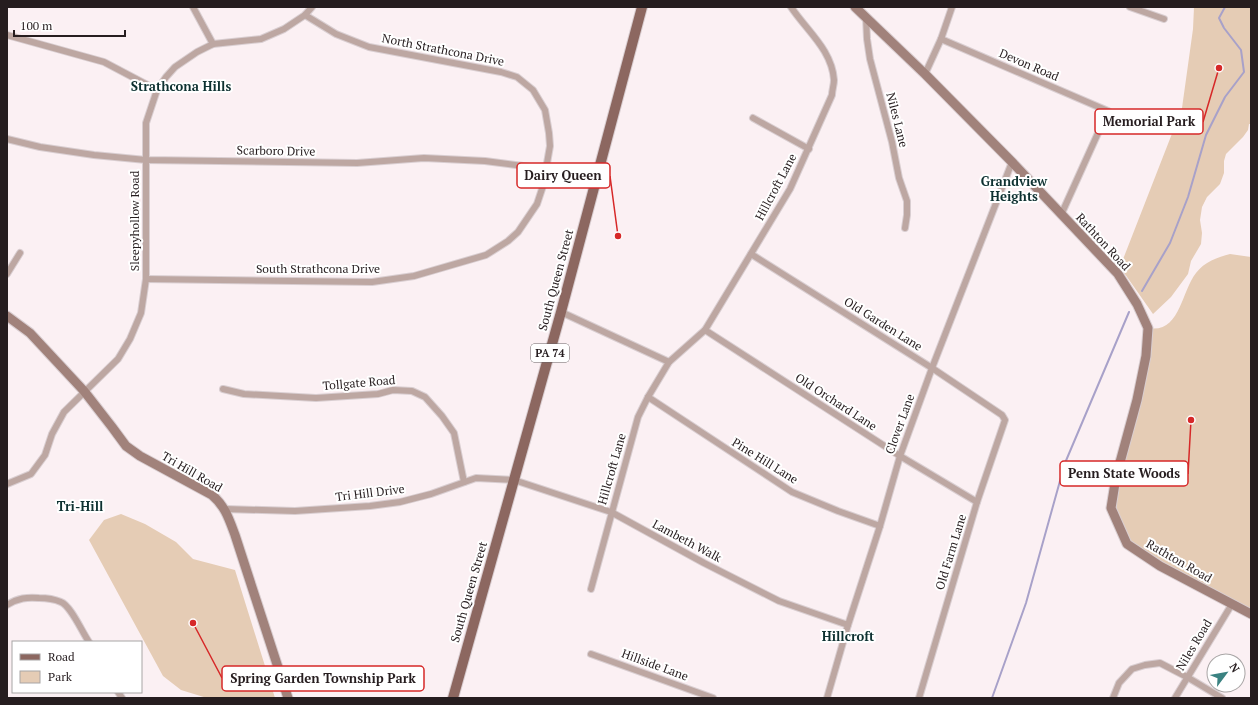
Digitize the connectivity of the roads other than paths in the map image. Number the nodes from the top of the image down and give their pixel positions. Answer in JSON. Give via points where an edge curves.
{"nodes":[{"id":1,"x":193,"y":7,"type":"edge"},
{"id":2,"x":312,"y":7,"type":"edge"},
{"id":3,"x":642,"y":7,"type":"edge"},
{"id":4,"x":791,"y":7,"type":"edge"},
{"id":5,"x":855,"y":7,"type":"edge"},
{"id":6,"x":952,"y":7,"type":"edge"},
{"id":7,"x":1130,"y":7,"type":"edge"},
{"id":8,"x":305,"y":15,"type":"junction"},
{"id":9,"x":866,"y":18,"type":"junction"},
{"id":10,"x":1164,"y":19,"type":"dead end"},
{"id":11,"x":7,"y":35,"type":"edge"},
{"id":12,"x":941,"y":39,"type":"junction"},
{"id":13,"x":213,"y":44,"type":"junction"},
{"id":14,"x":924,"y":74,"type":"junction"},
{"id":15,"x":157,"y":90,"type":"junction"},
{"id":16,"x":753,"y":118,"type":"dead end"},
{"id":17,"x":7,"y":139,"type":"edge"},
{"id":18,"x":809,"y":149,"type":"junction"},
{"id":19,"x":146,"y":160,"type":"junction"},
{"id":20,"x":1012,"y":162,"type":"junction"},
{"id":21,"x":546,"y":169,"type":"junction"},
{"id":22,"x":1061,"y":215,"type":"junction"},
{"id":23,"x":905,"y":228,"type":"dead end"},
{"id":24,"x":508,"y":241,"type":"joint"},
{"id":25,"x":20,"y":253,"type":"dead end"},
{"id":26,"x":751,"y":254,"type":"junction"},
{"id":27,"x":7,"y":274,"type":"edge"},
{"id":28,"x":146,"y":279,"type":"junction"},
{"id":29,"x":562,"y":312,"type":"junction"},
{"id":30,"x":7,"y":316,"type":"edge"},
{"id":31,"x":705,"y":330,"type":"junction"},
{"id":32,"x":669,"y":362,"type":"junction"},
{"id":33,"x":932,"y":368,"type":"junction"},
{"id":34,"x":223,"y":390,"type":"dead end"},
{"id":35,"x":84,"y":392,"type":"junction"},
{"id":36,"x":648,"y":397,"type":"junction"},
{"id":37,"x":1002,"y":415,"type":"joint"},
{"id":38,"x":900,"y":456,"type":"junction"},
{"id":39,"x":514,"y":480,"type":"junction"},
{"id":40,"x":464,"y":482,"type":"junction"},
{"id":41,"x":7,"y":484,"type":"edge"},
{"id":42,"x":977,"y":502,"type":"junction"},
{"id":43,"x":225,"y":509,"type":"junction"},
{"id":44,"x":611,"y":512,"type":"junction"},
{"id":45,"x":880,"y":526,"type":"junction"},
{"id":46,"x":590,"y":589,"type":"dead end"},
{"id":47,"x":1232,"y":604,"type":"junction"},
{"id":48,"x":7,"y":605,"type":"edge"},
{"id":49,"x":1251,"y":614,"type":"edge"},
{"id":50,"x":848,"y":624,"type":"junction"},
{"id":51,"x":87,"y":641,"type":"edge"},
{"id":52,"x":591,"y":654,"type":"dead end"},
{"id":53,"x":1187,"y":677,"type":"junction"},
{"id":54,"x":288,"y":698,"type":"edge"},
{"id":55,"x":453,"y":698,"type":"edge"},
{"id":56,"x":712,"y":698,"type":"edge"},
{"id":57,"x":827,"y":698,"type":"edge"},
{"id":58,"x":919,"y":698,"type":"edge"},
{"id":59,"x":1113,"y":698,"type":"edge"},
{"id":60,"x":1175,"y":698,"type":"edge"},
{"id":61,"x":1222,"y":698,"type":"edge"}],
"edges":[{"from":1,"to":13,"type":"street"},
{"from":2,"to":8,"type":"street","name":"Sleepyhollow Road"},
{"from":3,"to":29,"type":"main road","name":"South Queen Street","number":"PA 74"},
{"from":4,"to":18,"type":"street","name":"Hillcroft Lane","via":[[822,46],[831,64],[834,80],[832,95]]},
{"from":5,"to":9,"type":"street","name":"Rathton Road"},
{"from":6,"to":12,"type":"street"},
{"from":7,"to":10,"type":"street"},
{"from":8,"to":13,"type":"street","name":"Sleepyhollow Road","via":[[284,29],[261,39]]},
{"from":8,"to":21,"type":"street","name":"North Strathcona Drive","via":[[336,34],[369,47],[517,77],[533,90],[545,110],[550,146]]},
{"from":9,"to":14,"type":"street","name":"Rathton Road"},
{"from":9,"to":23,"type":"street","name":"Niles Lane","via":[[870,59],[907,201]]},
{"from":11,"to":15,"type":"street","via":[[104,62]]},
{"from":12,"to":14,"type":"street"},
{"from":12,"to":22,"type":"street","name":"Devon Road","via":[[1108,111]]},
{"from":13,"to":15,"type":"street","name":"Sleepyhollow Road","via":[[175,67]]},
{"from":14,"to":20,"type":"street","name":"Rathton Road"},
{"from":15,"to":19,"type":"street","name":"Sleepyhollow Road","via":[[146,123]]},
{"from":16,"to":18,"type":"street"},
{"from":17,"to":19,"type":"street","name":"Scarboro Drive","via":[[94,156]]},
{"from":18,"to":26,"type":"street","name":"Hillcroft Lane","via":[[790,189]]},
{"from":19,"to":21,"type":"street","name":"Scarboro Drive","via":[[357,163],[424,158],[485,161]]},
{"from":19,"to":28,"type":"street","name":"Sleepyhollow Road"},
{"from":20,"to":22,"type":"street","name":"Rathton Road"},
{"from":20,"to":33,"type":"street","name":"Clover Lane"},
{"from":21,"to":24,"type":"street","name":"North Strathcona Drive","via":[[537,204],[518,232]]},
{"from":22,"to":47,"type":"street","name":"Rathton Road","via":[[1118,274],[1137,304],[1148,328],[1146,356],[1137,400],[1116,477],[1111,508],[1127,544],[1160,566]]},
{"from":24,"to":28,"type":"street","name":"South Strathcona Drive","via":[[486,255],[414,276],[372,282]]},
{"from":25,"to":27,"type":"street"},
{"from":26,"to":31,"type":"street","name":"Hillcroft Lane"},
{"from":26,"to":33,"type":"street","name":"Old Garden Lane"},
{"from":28,"to":35,"type":"street","name":"Sleepyhollow Road","via":[[141,313],[130,339],[118,359]]},
{"from":29,"to":32,"type":"street"},
{"from":29,"to":39,"type":"main road","name":"South Queen Street","number":"PA 74"},
{"from":30,"to":35,"type":"street","name":"Tri Hill Road","via":[[30,333]]},
{"from":31,"to":32,"type":"street","name":"Hillcroft Lane"},
{"from":31,"to":38,"type":"street","name":"Old Orchard Lane"},
{"from":32,"to":36,"type":"street","name":"Hillcroft Lane"},
{"from":33,"to":37,"type":"street","name":"Old Garden Lane"},
{"from":33,"to":38,"type":"street","name":"Clover Lane"},
{"from":34,"to":40,"type":"street","name":"Tollgate Road","via":[[244,394],[316,398],[378,394],[393,390],[412,391],[425,397],[454,433]]},
{"from":35,"to":41,"type":"street","name":"Sleepyhollow Road","via":[[64,412],[52,434],[45,455],[31,474]]},
{"from":35,"to":43,"type":"street","name":"Tri Hill Road","via":[[126,446],[212,495]]},
{"from":36,"to":44,"type":"street","name":"Hillcroft Lane","via":[[638,417]]},
{"from":36,"to":45,"type":"street","name":"Pine Hill Lane","via":[[792,492]]},
{"from":37,"to":42,"type":"street","name":"Old Farm Lane","via":[[1005,420]]},
{"from":38,"to":42,"type":"street","name":"Old Orchard Lane"},
{"from":38,"to":45,"type":"street","name":"Clover Lane"},
{"from":39,"to":40,"type":"street","name":"Tri Hill Drive","via":[[476,478]]},
{"from":39,"to":44,"type":"street","name":"Lambeth Walk"},
{"from":39,"to":55,"type":"main road","name":"South Queen Street","number":"PA 74"},
{"from":40,"to":43,"type":"street","name":"Tri Hill Drive","via":[[408,500],[370,506],[295,511]]},
{"from":42,"to":58,"type":"street","name":"Old Farm Lane"},
{"from":43,"to":54,"type":"street","name":"Tri Hill Road"},
{"from":44,"to":46,"type":"street","name":"Hillcroft Lane"},
{"from":44,"to":50,"type":"street","name":"Lambeth Walk","via":[[779,601]]},
{"from":45,"to":50,"type":"street","name":"Clover Lane"},
{"from":47,"to":49,"type":"street","name":"Rathton Road"},
{"from":47,"to":53,"type":"street","name":"Niles Road"},
{"from":48,"to":51,"type":"street","via":[[16,599],[29,597],[50,598],[62,602],[69,609]]},
{"from":50,"to":57,"type":"street","name":"Clover Lane"},
{"from":52,"to":56,"type":"street","name":"Hillside Lane"},
{"from":53,"to":59,"type":"street","via":[[1160,664],[1145,665],[1132,669],[1119,683]]},
{"from":53,"to":60,"type":"street","name":"Niles Road"},
{"from":53,"to":61,"type":"street"}]}
